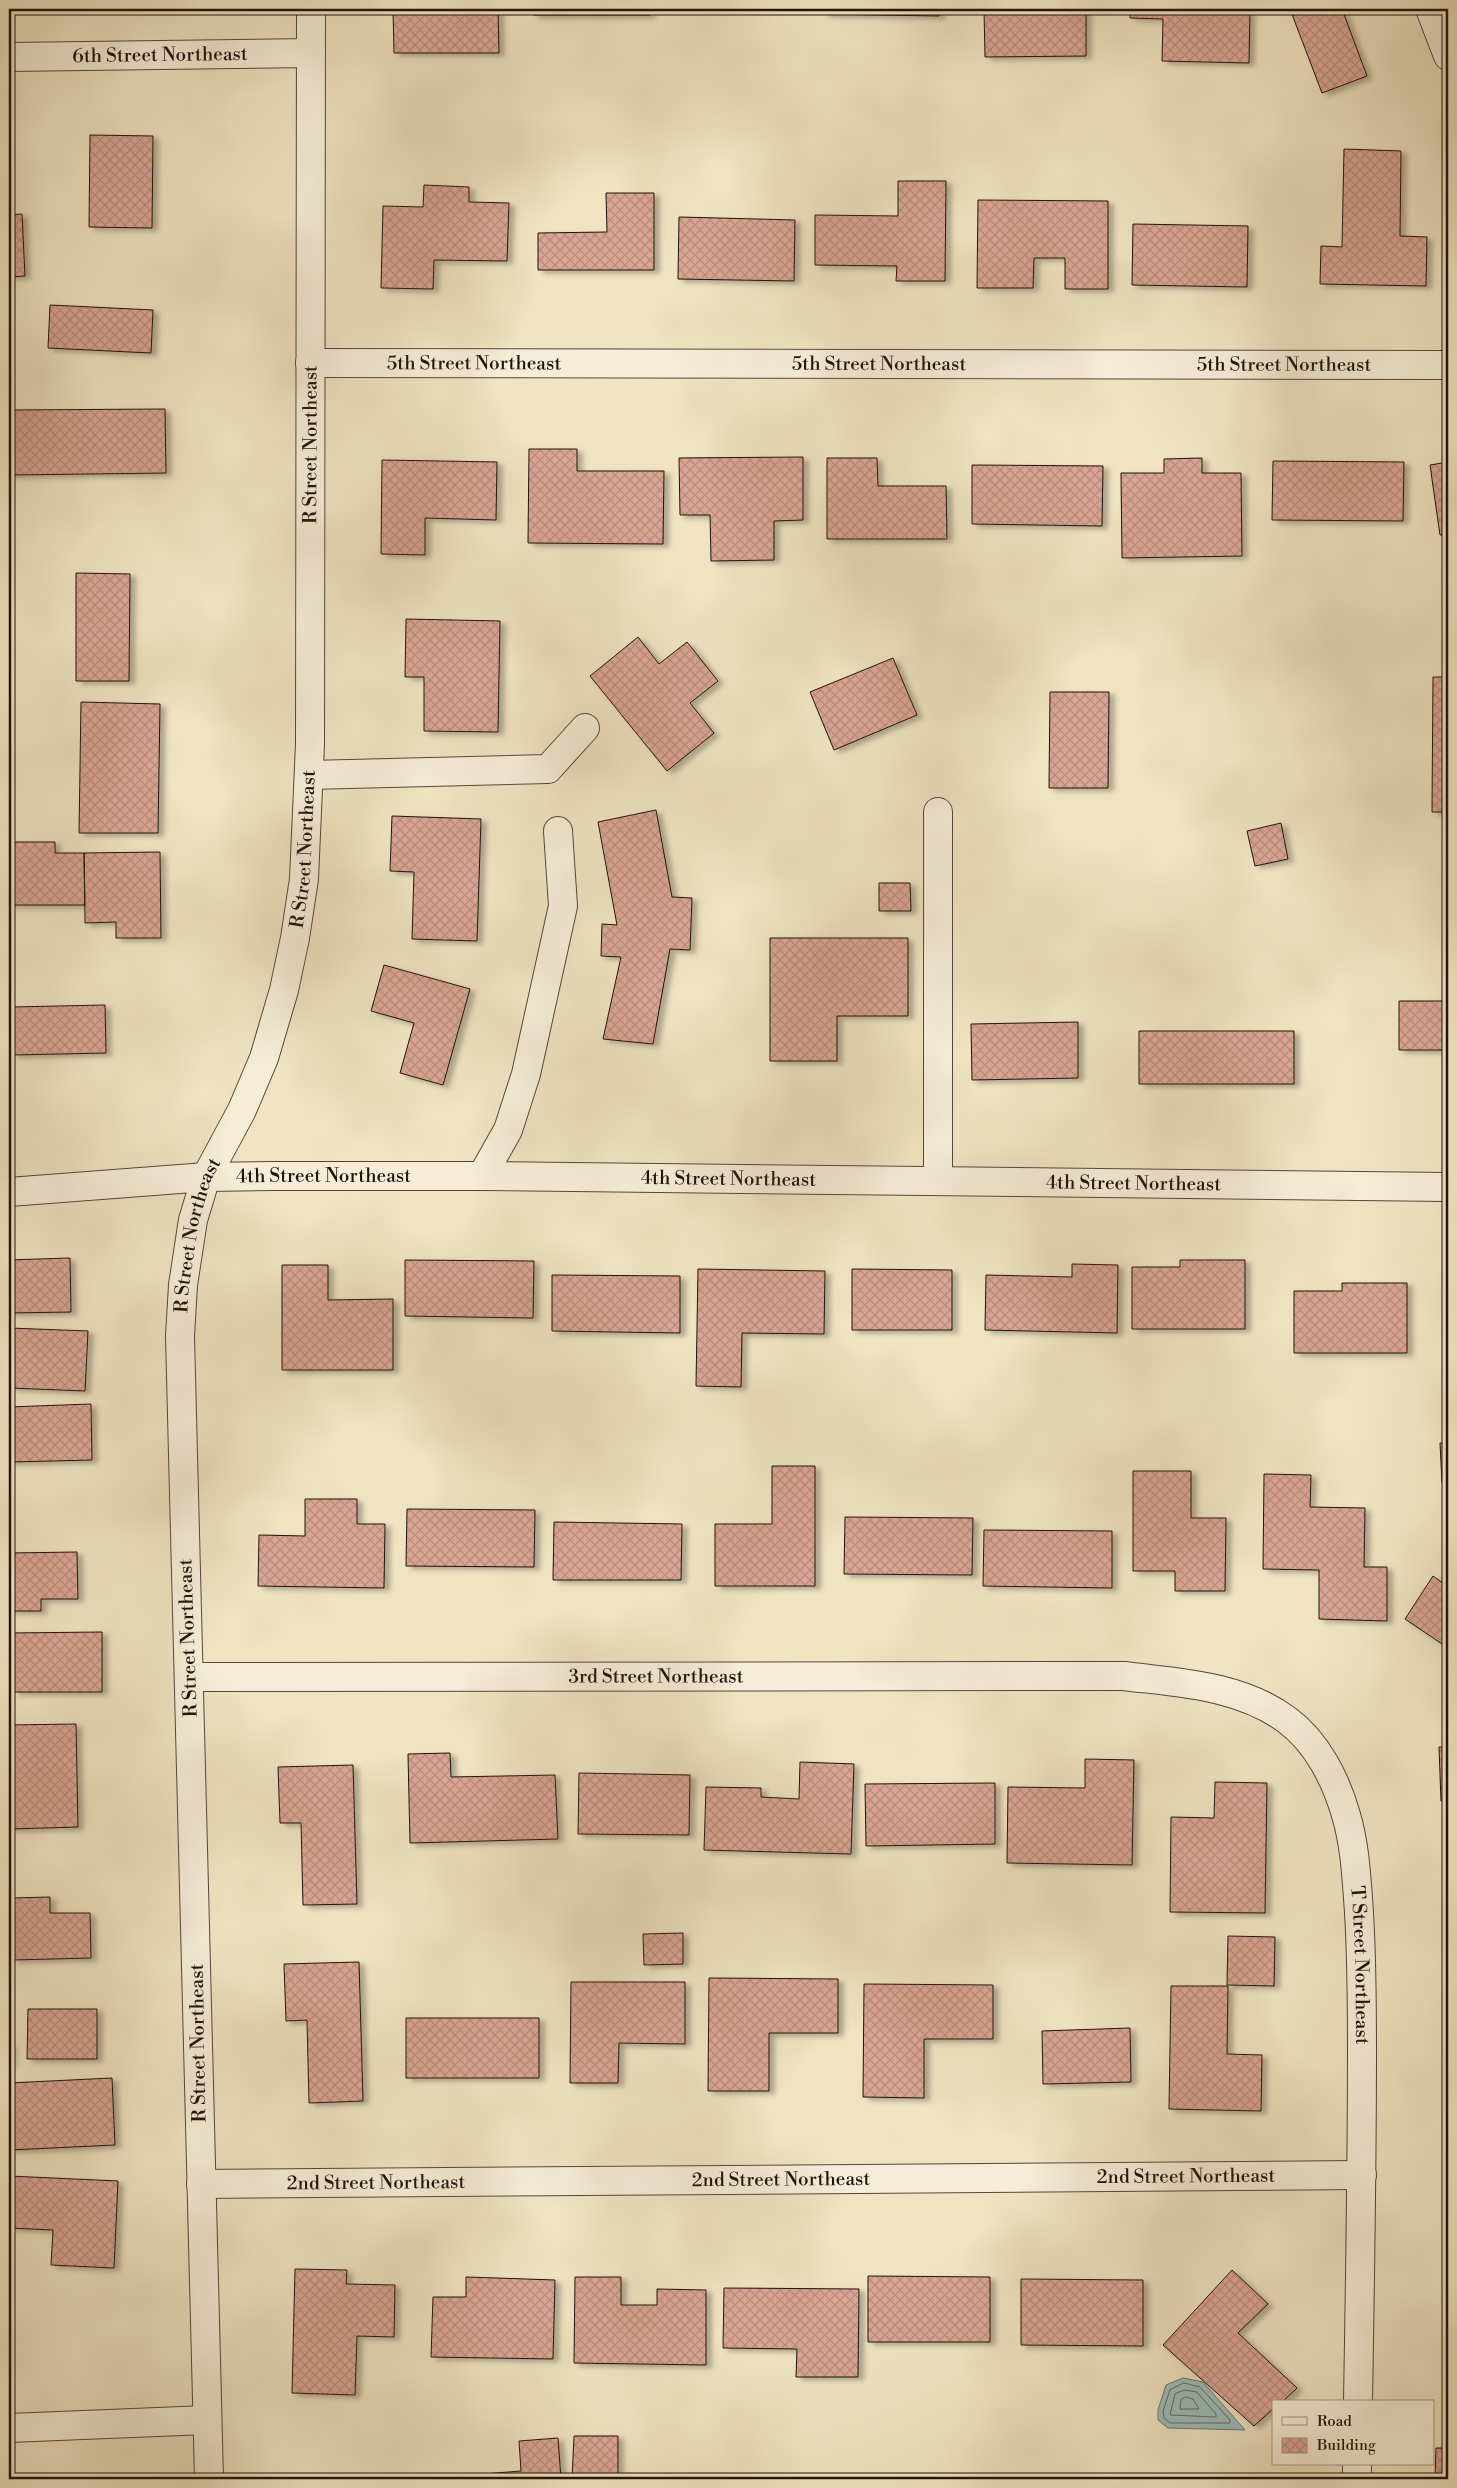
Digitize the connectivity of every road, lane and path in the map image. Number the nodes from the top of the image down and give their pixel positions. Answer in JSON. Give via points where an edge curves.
{"nodes":[{"id":1,"x":311,"y":9,"type":"edge"},
{"id":2,"x":1430,"y":9,"type":"edge"},
{"id":3,"x":311,"y":53,"type":"junction"},
{"id":4,"x":1448,"y":56,"type":"edge"},
{"id":5,"x":9,"y":57,"type":"edge"},
{"id":6,"x":310,"y":364,"type":"junction"},
{"id":7,"x":1448,"y":365,"type":"edge"},
{"id":8,"x":585,"y":728,"type":"dead end"},
{"id":9,"x":309,"y":775,"type":"junction"},
{"id":10,"x":938,"y":812,"type":"dead end"},
{"id":11,"x":558,"y":831,"type":"dead end"},
{"id":12,"x":482,"y":1176,"type":"junction"},
{"id":13,"x":206,"y":1177,"type":"junction"},
{"id":14,"x":938,"y":1181,"type":"junction"},
{"id":15,"x":1448,"y":1187,"type":"edge"},
{"id":16,"x":9,"y":1192,"type":"edge"},
{"id":17,"x":1124,"y":1676,"type":"joint"},
{"id":18,"x":190,"y":1677,"type":"junction"},
{"id":19,"x":1362,"y":2175,"type":"junction"},
{"id":20,"x":201,"y":2184,"type":"junction"},
{"id":21,"x":1358,"y":2400,"type":"edge"},
{"id":22,"x":207,"y":2420,"type":"junction"},
{"id":23,"x":9,"y":2428,"type":"edge"},
{"id":24,"x":1357,"y":2466,"type":"edge"},
{"id":25,"x":209,"y":2479,"type":"edge"},
{"id":26,"x":1357,"y":2479,"type":"edge"}],
"edges":[{"from":1,"to":3,"type":"street","name":"R Street Northeast"},
{"from":2,"to":4,"type":"street"},
{"from":3,"to":5,"type":"street","name":"6th Street Northeast"},
{"from":3,"to":6,"type":"street","name":"R Street Northeast"},
{"from":6,"to":7,"type":"street","name":"5th Street Northeast"},
{"from":6,"to":9,"type":"street","name":"R Street Northeast"},
{"from":8,"to":9,"type":"street","via":[[548,769]]},
{"from":9,"to":13,"type":"street","name":"R Street Northeast","via":[[304,879],[284,990],[264,1058],[242,1110]]},
{"from":10,"to":14,"type":"street"},
{"from":11,"to":12,"type":"street","via":[[563,906],[526,1074],[508,1130]]},
{"from":12,"to":13,"type":"street","name":"4th Street Northeast"},
{"from":12,"to":14,"type":"street","name":"4th Street Northeast"},
{"from":13,"to":16,"type":"street","name":"4th Street Northeast"},
{"from":13,"to":18,"type":"street","name":"R Street Northeast","via":[[193,1220],[183,1285],[180,1336]]},
{"from":14,"to":15,"type":"street","name":"4th Street Northeast"},
{"from":17,"to":18,"type":"street","name":"3rd Street Northeast"},
{"from":17,"to":19,"type":"street","name":"T Street Northeast","via":[[1208,1687],[1258,1702],[1288,1721],[1312,1745],[1331,1775],[1346,1816],[1355,1862],[1361,1934]]},
{"from":18,"to":20,"type":"street","name":"R Street Northeast"},
{"from":19,"to":20,"type":"street","name":"2nd Street Northeast"},
{"from":19,"to":21,"type":"street","name":"T Street Northeast"},
{"from":20,"to":22,"type":"street","name":"R Street Northeast"},
{"from":22,"to":23,"type":"street"},
{"from":22,"to":25,"type":"street","name":"R Street Northeast"},
{"from":24,"to":26,"type":"street"}]}
